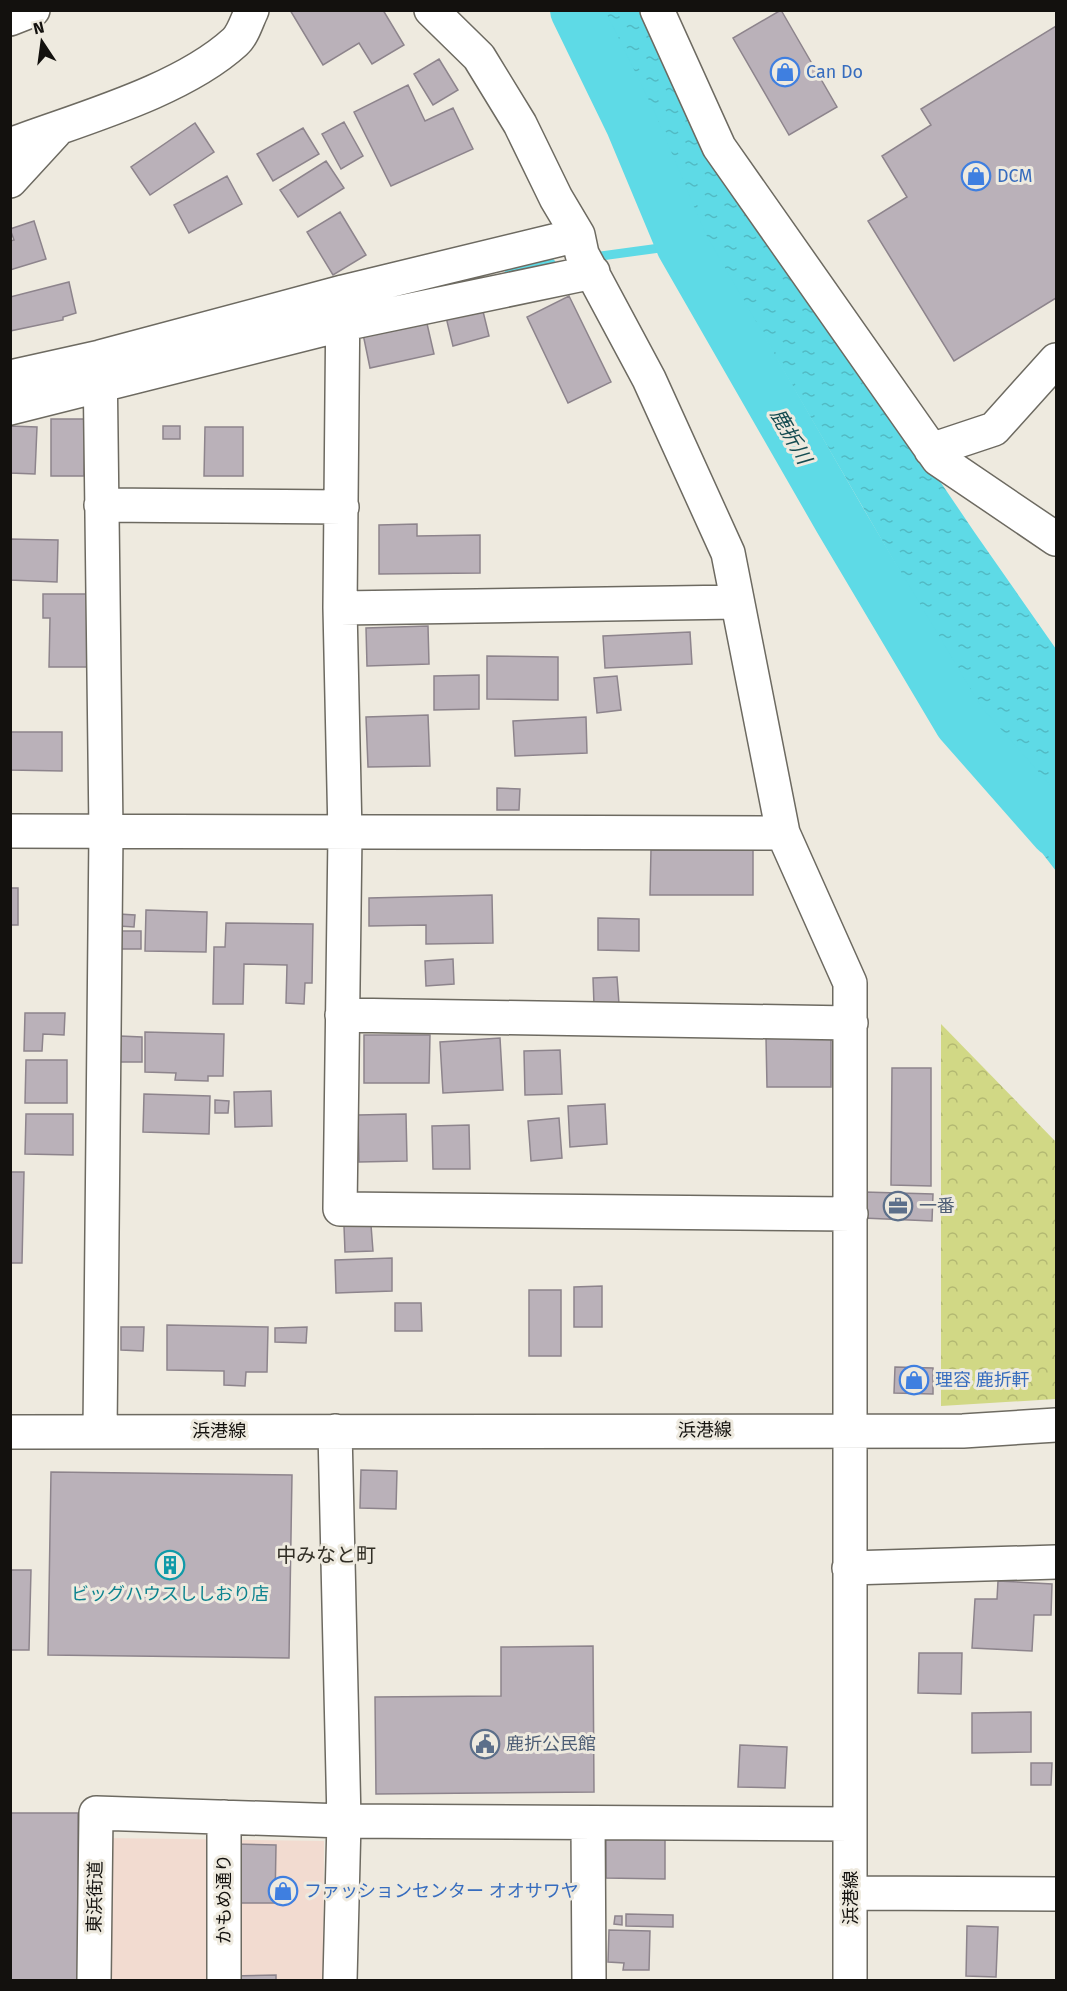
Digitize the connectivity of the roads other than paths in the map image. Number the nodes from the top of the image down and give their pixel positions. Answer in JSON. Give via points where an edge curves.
{"nodes":[{"id":1,"x":33,"y":10,"type":"edge"},
{"id":2,"x":252,"y":10,"type":"edge"},
{"id":3,"x":431,"y":10,"type":"edge"},
{"id":4,"x":657,"y":10,"type":"edge"},
{"id":5,"x":10,"y":19,"type":"edge"},
{"id":6,"x":60,"y":126,"type":"junction"},
{"id":7,"x":10,"y":146,"type":"edge"},
{"id":8,"x":10,"y":181,"type":"edge"},
{"id":9,"x":578,"y":235,"type":"junction"},
{"id":10,"x":593,"y":272,"type":"junction"},
{"id":11,"x":344,"y":308,"type":"junction"},
{"id":12,"x":1056,"y":360,"type":"edge"},
{"id":13,"x":99,"y":372,"type":"junction"},
{"id":14,"x":10,"y":377,"type":"edge"},
{"id":15,"x":10,"y":408,"type":"edge"},
{"id":16,"x":931,"y":450,"type":"junction"},
{"id":17,"x":101,"y":505,"type":"junction"},
{"id":18,"x":342,"y":507,"type":"junction"},
{"id":19,"x":1056,"y":539,"type":"edge"},
{"id":20,"x":737,"y":602,"type":"junction"},
{"id":21,"x":340,"y":608,"type":"junction"},
{"id":22,"x":10,"y":831,"type":"edge"},
{"id":23,"x":106,"y":832,"type":"junction"},
{"id":24,"x":783,"y":833,"type":"junction"},
{"id":25,"x":345,"y":834,"type":"junction"},
{"id":26,"x":342,"y":1015,"type":"junction"},
{"id":27,"x":851,"y":1023,"type":"junction"},
{"id":28,"x":851,"y":1214,"type":"junction"},
{"id":29,"x":1056,"y":1425,"type":"edge"},
{"id":30,"x":849,"y":1429,"type":"junction"},
{"id":31,"x":335,"y":1431,"type":"junction"},
{"id":32,"x":10,"y":1432,"type":"edge"},
{"id":33,"x":100,"y":1432,"type":"junction"},
{"id":34,"x":1056,"y":1562,"type":"edge"},
{"id":35,"x":849,"y":1568,"type":"junction"},
{"id":36,"x":224,"y":1817,"type":"junction"},
{"id":37,"x":344,"y":1821,"type":"junction"},
{"id":38,"x":588,"y":1823,"type":"junction"},
{"id":39,"x":850,"y":1824,"type":"junction"},
{"id":40,"x":851,"y":1893,"type":"junction"},
{"id":41,"x":1056,"y":1894,"type":"edge"},
{"id":42,"x":94,"y":1980,"type":"edge"},
{"id":43,"x":224,"y":1980,"type":"edge"},
{"id":44,"x":340,"y":1980,"type":"edge"},
{"id":45,"x":589,"y":1980,"type":"edge"},
{"id":46,"x":850,"y":1980,"type":"edge"}],
"edges":[{"from":1,"to":5,"type":"main road"},
{"from":2,"to":6,"type":"main road","via":[[236,41],[195,70],[119,106]]},
{"from":3,"to":9,"type":"main road","via":[[479,57],[520,124]]},
{"from":4,"to":16,"type":"main road","via":[[719,147]]},
{"from":6,"to":7,"type":"main road"},
{"from":6,"to":8,"type":"main road"},
{"from":9,"to":10,"type":"main road","via":[[582,254]]},
{"from":9,"to":11,"type":"main road"},
{"from":10,"to":11,"type":"main road"},
{"from":10,"to":20,"type":"main road","via":[[649,380],[728,553]]},
{"from":11,"to":13,"type":"main road"},
{"from":11,"to":18,"type":"main road"},
{"from":12,"to":16,"type":"main road","via":[[994,429]]},
{"from":13,"to":14,"type":"main road"},
{"from":13,"to":15,"type":"main road"},
{"from":13,"to":17,"type":"main road"},
{"from":16,"to":19,"type":"main road","via":[[938,459]]},
{"from":17,"to":18,"type":"main road"},
{"from":17,"to":23,"type":"main road"},
{"from":18,"to":21,"type":"main road"},
{"from":20,"to":21,"type":"main road"},
{"from":20,"to":24,"type":"main road"},
{"from":21,"to":25,"type":"main road"},
{"from":22,"to":23,"type":"main road"},
{"from":23,"to":25,"type":"main road"},
{"from":23,"to":33,"type":"main road"},
{"from":24,"to":25,"type":"main road"},
{"from":24,"to":27,"type":"main road","via":[[850,983]]},
{"from":25,"to":26,"type":"main road"},
{"from":26,"to":27,"type":"main road"},
{"from":26,"to":28,"type":"main road","via":[[340,1209]]},
{"from":27,"to":28,"type":"main road"},
{"from":28,"to":30,"type":"main road"},
{"from":29,"to":30,"type":"main road","via":[[963,1431]]},
{"from":30,"to":31,"type":"main road","name":"浜港線"},
{"from":30,"to":35,"type":"main road","name":"浜港線"},
{"from":31,"to":33,"type":"main road","name":"浜港線"},
{"from":31,"to":37,"type":"main road"},
{"from":32,"to":33,"type":"main road","name":"浜港線"},
{"from":34,"to":35,"type":"main road"},
{"from":35,"to":39,"type":"main road","name":"浜港線"},
{"from":36,"to":37,"type":"main road"},
{"from":36,"to":42,"type":"main road","name":"東浜街道","via":[[96,1813]]},
{"from":36,"to":43,"type":"main road","name":"かもめ通り"},
{"from":37,"to":38,"type":"main road"},
{"from":37,"to":44,"type":"main road"},
{"from":38,"to":39,"type":"main road"},
{"from":38,"to":45,"type":"main road"},
{"from":39,"to":40,"type":"main road","name":"浜港線"},
{"from":40,"to":41,"type":"main road"},
{"from":40,"to":46,"type":"main road","name":"浜港線"}]}
